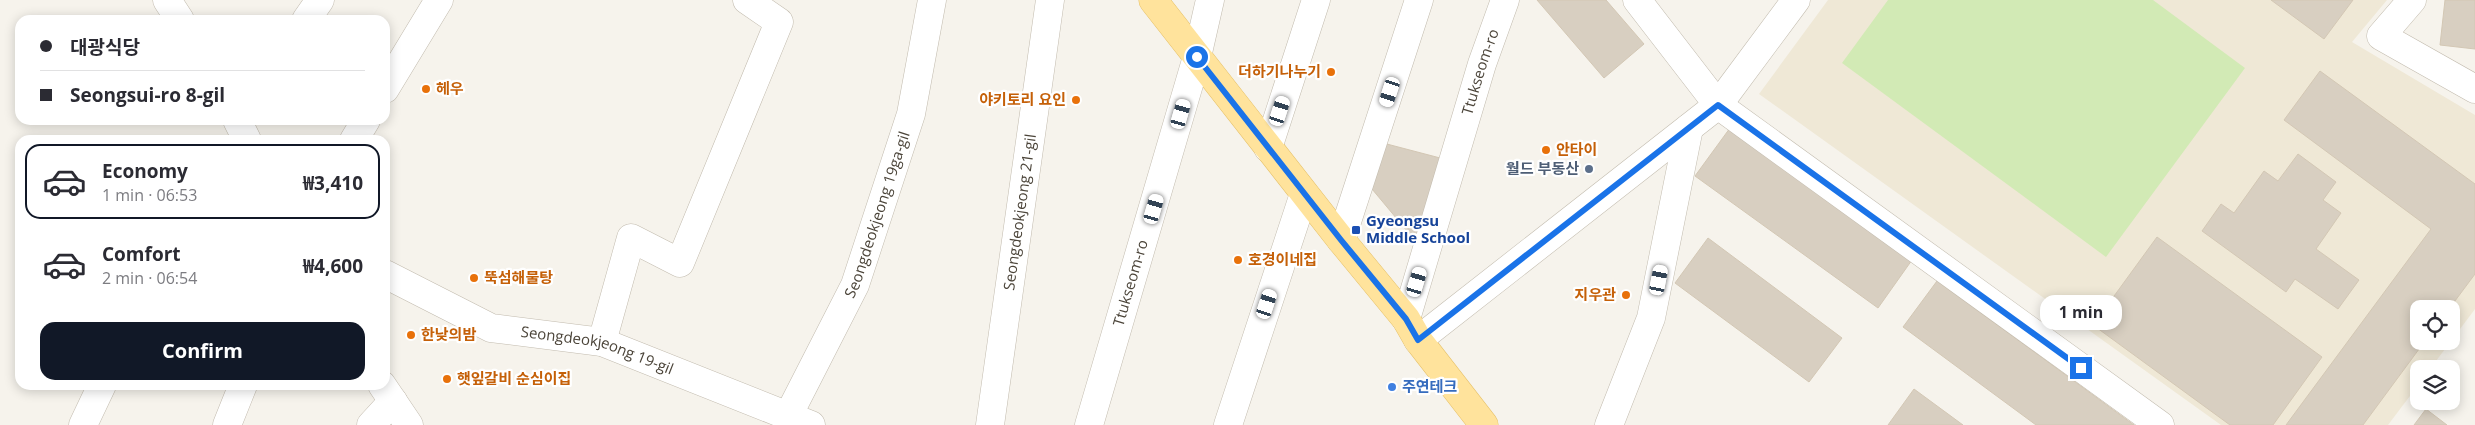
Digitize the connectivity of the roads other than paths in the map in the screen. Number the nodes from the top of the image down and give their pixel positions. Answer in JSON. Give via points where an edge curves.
{"nodes":[{"id":1,"x":167,"y":0,"type":"edge"},
{"id":2,"x":320,"y":0,"type":"edge"},
{"id":3,"x":439,"y":0,"type":"edge"},
{"id":4,"x":747,"y":0,"type":"edge"},
{"id":5,"x":932,"y":0,"type":"edge"},
{"id":6,"x":1050,"y":0,"type":"edge"},
{"id":7,"x":1153,"y":0,"type":"edge"},
{"id":8,"x":1210,"y":0,"type":"edge"},
{"id":9,"x":1316,"y":0,"type":"edge"},
{"id":10,"x":1420,"y":0,"type":"edge"},
{"id":11,"x":1506,"y":0,"type":"edge"},
{"id":12,"x":1637,"y":0,"type":"edge"},
{"id":13,"x":1796,"y":0,"type":"edge"},
{"id":14,"x":2412,"y":0,"type":"edge"},
{"id":15,"x":177,"y":15,"type":"edge"},
{"id":16,"x":310,"y":15,"type":"edge"},
{"id":17,"x":1197,"y":57,"type":"junction"},
{"id":18,"x":390,"y":81,"type":"edge"},
{"id":19,"x":2475,"y":89,"type":"edge"},
{"id":20,"x":1718,"y":105,"type":"junction"},
{"id":21,"x":1689,"y":128,"type":"junction"},
{"id":22,"x":1268,"y":148,"type":"junction"},
{"id":23,"x":1304,"y":194,"type":"junction"},
{"id":24,"x":1341,"y":240,"type":"junction"},
{"id":25,"x":390,"y":277,"type":"edge"},
{"id":26,"x":1412,"y":329,"type":"junction"},
{"id":27,"x":602,"y":342,"type":"junction"},
{"id":28,"x":100,"y":390,"type":"edge"},
{"id":29,"x":241,"y":390,"type":"edge"},
{"id":30,"x":387,"y":393,"type":"edge"},
{"id":31,"x":800,"y":420,"type":"edge"},
{"id":32,"x":83,"y":425,"type":"edge"},
{"id":33,"x":227,"y":425,"type":"edge"},
{"id":34,"x":371,"y":425,"type":"edge"},
{"id":35,"x":409,"y":425,"type":"edge"},
{"id":36,"x":990,"y":425,"type":"edge"},
{"id":37,"x":1089,"y":425,"type":"edge"},
{"id":38,"x":1228,"y":425,"type":"edge"},
{"id":39,"x":1484,"y":425,"type":"edge"},
{"id":40,"x":1609,"y":425,"type":"edge"},
{"id":41,"x":2160,"y":425,"type":"edge"}],
"edges":[{"from":1,"to":15,"type":"street"},
{"from":2,"to":16,"type":"street"},
{"from":3,"to":18,"type":"street"},
{"from":4,"to":27,"type":"street","via":[[780,22],[680,263],[631,238]]},
{"from":5,"to":31,"type":"street","name":"Seongdeokjeong 19ga-gil","via":[[911,114],[855,285]]},
{"from":6,"to":36,"type":"street","name":"Seongdeokjeong 21-gil"},
{"from":7,"to":17,"type":"main road"},
{"from":8,"to":17,"type":"street","name":"Ttukseom-ro"},
{"from":9,"to":22,"type":"street"},
{"from":10,"to":24,"type":"street"},
{"from":11,"to":26,"type":"street","name":"Ttukseom-ro","via":[[1482,64]]},
{"from":12,"to":20,"type":"street"},
{"from":13,"to":20,"type":"street"},
{"from":14,"to":19,"type":"street","via":[[2382,36]]},
{"from":17,"to":22,"type":"main road"},
{"from":17,"to":37,"type":"street","name":"Ttukseom-ro"},
{"from":20,"to":21,"type":"street"},
{"from":20,"to":41,"type":"street"},
{"from":21,"to":26,"type":"street"},
{"from":21,"to":40,"type":"street","via":[[1651,318]]},
{"from":22,"to":23,"type":"main road"},
{"from":23,"to":24,"type":"main road"},
{"from":23,"to":38,"type":"street"},
{"from":24,"to":26,"type":"main road"},
{"from":25,"to":27,"type":"street","name":"Seongdeokjeong 19-gil","via":[[491,328]]},
{"from":26,"to":39,"type":"main road"},
{"from":27,"to":31,"type":"street","name":"Seongdeokjeong 19-gil"},
{"from":28,"to":32,"type":"street"},
{"from":29,"to":33,"type":"street"},
{"from":30,"to":34,"type":"street"},
{"from":30,"to":35,"type":"street"}]}
